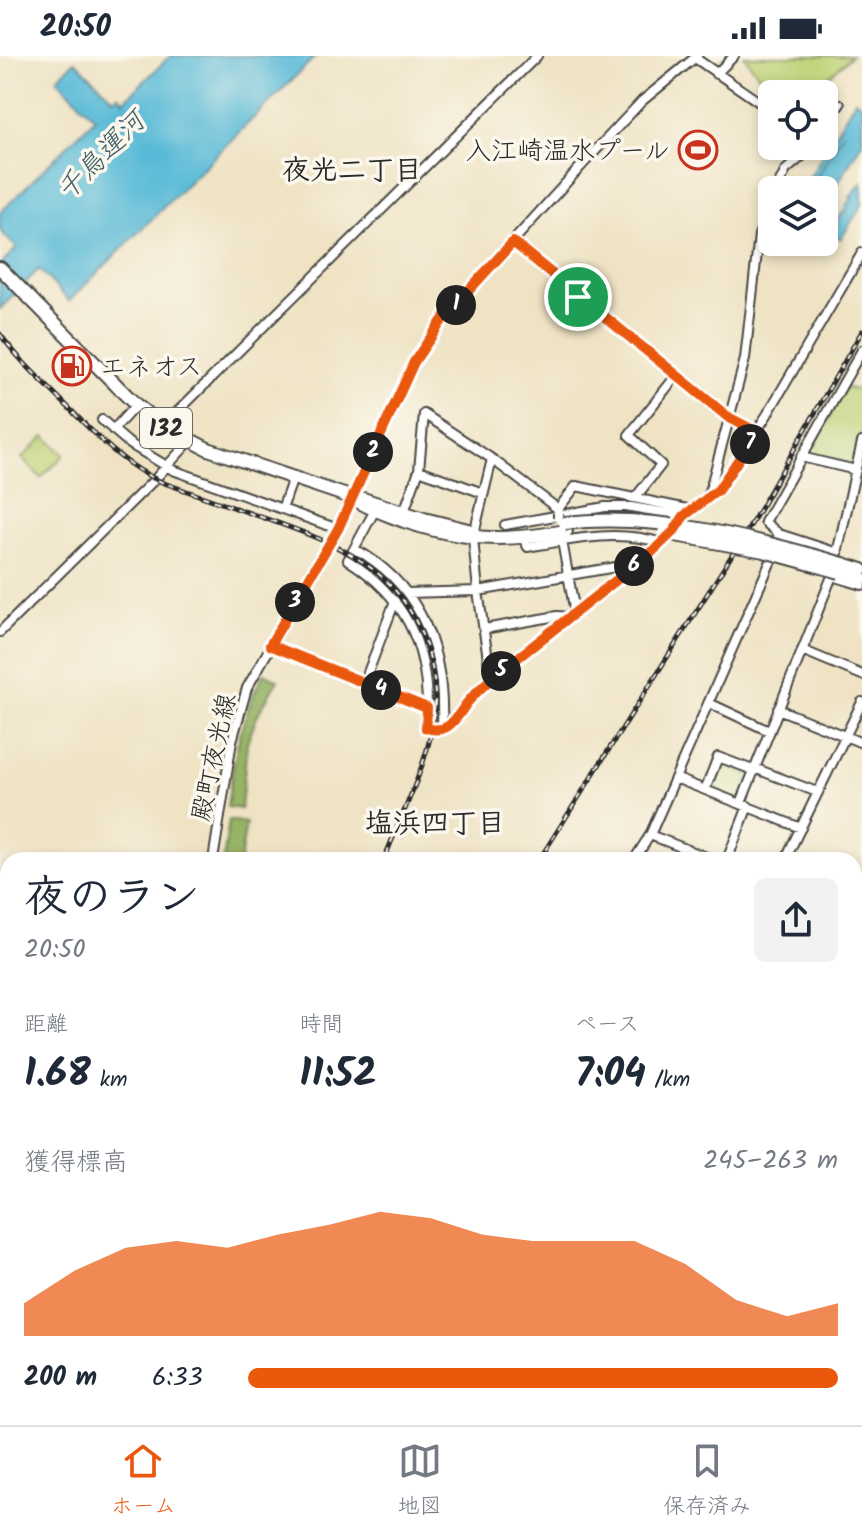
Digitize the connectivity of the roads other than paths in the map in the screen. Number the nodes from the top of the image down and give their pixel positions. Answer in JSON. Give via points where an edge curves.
{"nodes":[{"id":1,"x":537,"y":56,"type":"edge"},
{"id":2,"x":734,"y":56,"type":"edge"},
{"id":3,"x":691,"y":61,"type":"edge"},
{"id":4,"x":716,"y":74,"type":"junction"},
{"id":5,"x":758,"y":102,"type":"edge"},
{"id":6,"x":840,"y":104,"type":"dead end"},
{"id":7,"x":838,"y":107,"type":"edge"},
{"id":8,"x":798,"y":160,"type":"edge"},
{"id":9,"x":783,"y":176,"type":"edge"},
{"id":10,"x":513,"y":242,"type":"junction"},
{"id":11,"x":758,"y":244,"type":"edge"},
{"id":12,"x":862,"y":253,"type":"edge"},
{"id":13,"x":0,"y":268,"type":"edge"},
{"id":14,"x":860,"y":356,"type":"edge"},
{"id":15,"x":676,"y":376,"type":"junction"},
{"id":16,"x":136,"y":405,"type":"junction"},
{"id":17,"x":728,"y":417,"type":"junction"},
{"id":18,"x":102,"y":420,"type":"dead end"},
{"id":19,"x":163,"y":426,"type":"junction"},
{"id":20,"x":113,"y":430,"type":"junction"},
{"id":21,"x":757,"y":432,"type":"junction"},
{"id":22,"x":190,"y":441,"type":"junction"},
{"id":23,"x":862,"y":442,"type":"edge"},
{"id":24,"x":801,"y":457,"type":"junction"},
{"id":25,"x":492,"y":459,"type":"junction"},
{"id":26,"x":167,"y":466,"type":"junction"},
{"id":27,"x":419,"y":470,"type":"junction"},
{"id":28,"x":856,"y":470,"type":"junction"},
{"id":29,"x":293,"y":478,"type":"junction"},
{"id":30,"x":851,"y":491,"type":"junction"},
{"id":31,"x":483,"y":493,"type":"junction"},
{"id":32,"x":862,"y":493,"type":"edge"},
{"id":33,"x":353,"y":498,"type":"junction"},
{"id":34,"x":635,"y":498,"type":"junction"},
{"id":35,"x":708,"y":498,"type":"junction"},
{"id":36,"x":282,"y":509,"type":"junction"},
{"id":37,"x":375,"y":510,"type":"junction"},
{"id":38,"x":404,"y":512,"type":"junction"},
{"id":39,"x":688,"y":513,"type":"junction"},
{"id":40,"x":561,"y":522,"type":"junction"},
{"id":41,"x":505,"y":525,"type":"dead end"},
{"id":42,"x":338,"y":529,"type":"junction"},
{"id":43,"x":779,"y":534,"type":"junction"},
{"id":44,"x":474,"y":535,"type":"junction"},
{"id":45,"x":662,"y":543,"type":"junction"},
{"id":46,"x":355,"y":549,"type":"junction"},
{"id":47,"x":637,"y":563,"type":"junction"},
{"id":48,"x":838,"y":566,"type":"junction"},
{"id":49,"x":862,"y":570,"type":"edge"},
{"id":50,"x":568,"y":576,"type":"junction"},
{"id":51,"x":862,"y":582,"type":"edge"},
{"id":52,"x":478,"y":591,"type":"junction"},
{"id":53,"x":407,"y":593,"type":"junction"},
{"id":54,"x":395,"y":601,"type":"junction"},
{"id":55,"x":573,"y":615,"type":"junction"},
{"id":56,"x":484,"y":629,"type":"junction"},
{"id":57,"x":0,"y":632,"type":"edge"},
{"id":58,"x":270,"y":645,"type":"junction"},
{"id":59,"x":802,"y":650,"type":"junction"},
{"id":60,"x":862,"y":675,"type":"edge"},
{"id":61,"x":491,"y":679,"type":"junction"},
{"id":62,"x":364,"y":683,"type":"junction"},
{"id":63,"x":862,"y":702,"type":"edge"},
{"id":64,"x":709,"y":703,"type":"junction"},
{"id":65,"x":427,"y":708,"type":"junction"},
{"id":66,"x":778,"y":709,"type":"junction"},
{"id":67,"x":442,"y":728,"type":"junction"},
{"id":68,"x":769,"y":731,"type":"junction"},
{"id":69,"x":847,"y":737,"type":"junction"},
{"id":70,"x":862,"y":743,"type":"edge"},
{"id":71,"x":754,"y":769,"type":"junction"},
{"id":72,"x":675,"y":778,"type":"junction"},
{"id":73,"x":705,"y":790,"type":"junction"},
{"id":74,"x":817,"y":792,"type":"junction"},
{"id":75,"x":744,"y":805,"type":"junction"},
{"id":76,"x":801,"y":828,"type":"junction"},
{"id":77,"x":650,"y":835,"type":"junction"},
{"id":78,"x":214,"y":852,"type":"edge"},
{"id":79,"x":639,"y":852,"type":"edge"},
{"id":80,"x":694,"y":852,"type":"edge"},
{"id":81,"x":729,"y":852,"type":"edge"},
{"id":82,"x":789,"y":852,"type":"edge"}],
"edges":[{"from":1,"to":19,"type":"street"},
{"from":2,"to":4,"type":"street"},
{"from":3,"to":4,"type":"street"},
{"from":3,"to":10,"type":"street","via":[[642,101]]},
{"from":4,"to":5,"type":"street"},
{"from":6,"to":7,"type":"street"},
{"from":8,"to":9,"type":"street"},
{"from":10,"to":15,"type":"street"},
{"from":10,"to":33,"type":"street","name":"殿町夜光線","via":[[429,339],[409,371]]},
{"from":11,"to":17,"type":"street","via":[[745,359]]},
{"from":12,"to":21,"type":"street"},
{"from":13,"to":16,"type":"highway","number":"132"},
{"from":14,"to":24,"type":"street"},
{"from":15,"to":17,"type":"street"},
{"from":15,"to":34,"type":"street","via":[[629,435],[661,465]]},
{"from":16,"to":19,"type":"highway","number":"132"},
{"from":16,"to":20,"type":"street"},
{"from":17,"to":21,"type":"street"},
{"from":17,"to":35,"type":"street"},
{"from":18,"to":20,"type":"street"},
{"from":19,"to":22,"type":"highway","number":"132"},
{"from":20,"to":26,"type":"street"},
{"from":21,"to":35,"type":"street"},
{"from":22,"to":26,"type":"street"},
{"from":22,"to":29,"type":"highway","number":"132"},
{"from":23,"to":28,"type":"street"},
{"from":24,"to":28,"type":"street"},
{"from":24,"to":43,"type":"street","via":[[765,522]]},
{"from":25,"to":27,"type":"street","via":[[424,414]]},
{"from":25,"to":31,"type":"street"},
{"from":25,"to":40,"type":"street"},
{"from":26,"to":36,"type":"street"},
{"from":26,"to":57,"type":"street"},
{"from":27,"to":31,"type":"street"},
{"from":27,"to":38,"type":"street"},
{"from":28,"to":30,"type":"street"},
{"from":29,"to":33,"type":"highway","number":"132"},
{"from":29,"to":36,"type":"street"},
{"from":30,"to":32,"type":"street"},
{"from":30,"to":48,"type":"street"},
{"from":31,"to":44,"type":"street"},
{"from":33,"to":37,"type":"highway","number":"132"},
{"from":33,"to":38,"type":"highway","number":"132","via":[[365,497]]},
{"from":33,"to":42,"type":"street","name":"殿町夜光線"},
{"from":34,"to":39,"type":"street"},
{"from":34,"to":40,"type":"street","via":[[576,486]]},
{"from":35,"to":39,"type":"street"},
{"from":36,"to":42,"type":"street"},
{"from":37,"to":44,"type":"highway","number":"132","via":[[447,534]]},
{"from":37,"to":46,"type":"street"},
{"from":38,"to":44,"type":"highway","number":"132"},
{"from":39,"to":41,"type":"street","via":[[605,507]]},
{"from":39,"to":45,"type":"street"},
{"from":40,"to":44,"type":"highway","number":"132"},
{"from":40,"to":44,"type":"highway","number":"132","via":[[523,538]]},
{"from":40,"to":45,"type":"street","via":[[602,535]]},
{"from":40,"to":48,"type":"highway","number":"132","bridge":true,"via":[[631,521],[715,533],[768,542]]},
{"from":40,"to":50,"type":"street"},
{"from":42,"to":58,"type":"street","name":"殿町夜光線"},
{"from":43,"to":48,"type":"street"},
{"from":43,"to":64,"type":"street"},
{"from":44,"to":52,"type":"street"},
{"from":45,"to":47,"type":"street"},
{"from":46,"to":53,"type":"street","via":[[372,558]]},
{"from":46,"to":54,"type":"street","via":[[348,560]]},
{"from":47,"to":50,"type":"street"},
{"from":47,"to":55,"type":"street"},
{"from":48,"to":49,"type":"highway","number":"132"},
{"from":48,"to":51,"type":"highway","number":"132"},
{"from":48,"to":59,"type":"street"},
{"from":50,"to":52,"type":"street"},
{"from":50,"to":55,"type":"street"},
{"from":52,"to":53,"type":"street"},
{"from":52,"to":56,"type":"street"},
{"from":53,"to":67,"type":"street","via":[[437,654]]},
{"from":54,"to":62,"type":"street"},
{"from":54,"to":65,"type":"street","via":[[422,654]]},
{"from":55,"to":56,"type":"street"},
{"from":55,"to":61,"type":"street"},
{"from":56,"to":61,"type":"street"},
{"from":58,"to":62,"type":"street"},
{"from":58,"to":78,"type":"street","name":"殿町夜光線","via":[[247,688],[234,729]]},
{"from":59,"to":60,"type":"street"},
{"from":59,"to":66,"type":"street"},
{"from":61,"to":67,"type":"street","via":[[458,718]]},
{"from":62,"to":65,"type":"street"},
{"from":63,"to":69,"type":"street"},
{"from":64,"to":68,"type":"street"},
{"from":64,"to":72,"type":"street"},
{"from":65,"to":67,"type":"street","via":[[426,728]]},
{"from":66,"to":68,"type":"street"},
{"from":66,"to":69,"type":"street"},
{"from":68,"to":71,"type":"street"},
{"from":69,"to":70,"type":"street"},
{"from":69,"to":74,"type":"street"},
{"from":71,"to":73,"type":"street","via":[[719,756]]},
{"from":71,"to":74,"type":"street"},
{"from":71,"to":75,"type":"street"},
{"from":72,"to":73,"type":"street"},
{"from":72,"to":77,"type":"street"},
{"from":73,"to":75,"type":"street"},
{"from":74,"to":76,"type":"street"},
{"from":75,"to":76,"type":"street"},
{"from":75,"to":81,"type":"street"},
{"from":76,"to":82,"type":"street"},
{"from":77,"to":79,"type":"street"},
{"from":77,"to":80,"type":"street"}]}
